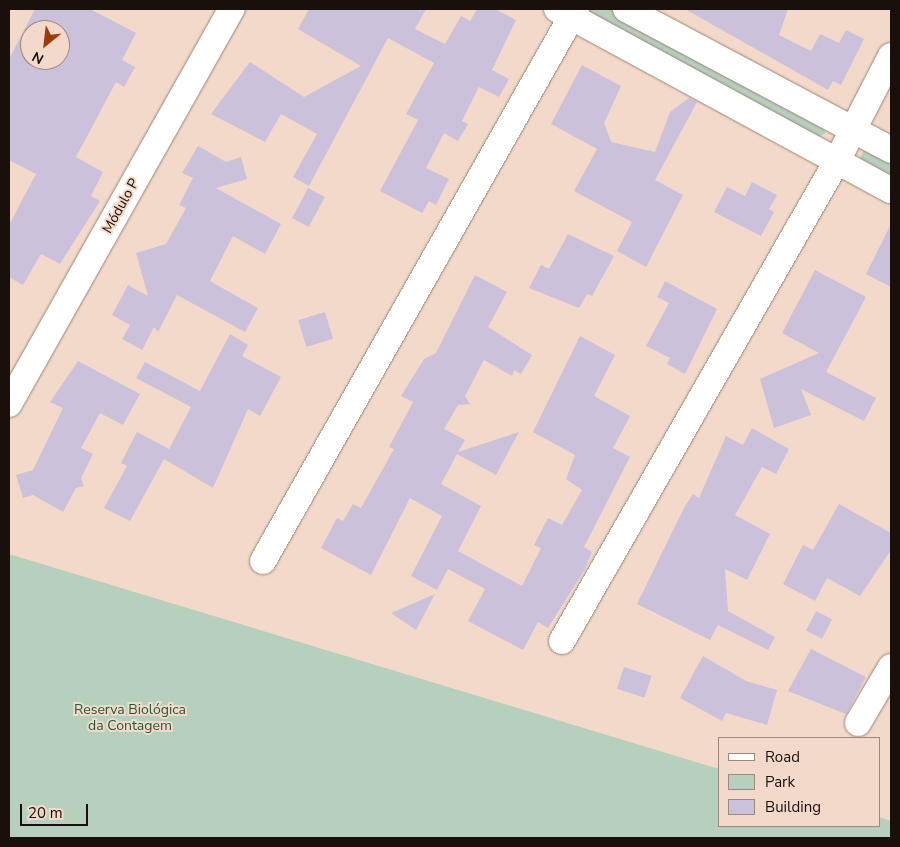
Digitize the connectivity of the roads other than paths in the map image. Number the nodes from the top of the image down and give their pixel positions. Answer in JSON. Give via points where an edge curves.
{"nodes":[{"id":1,"x":232,"y":9,"type":"edge"},
{"id":2,"x":626,"y":9,"type":"edge"},
{"id":3,"x":568,"y":11,"type":"edge"},
{"id":4,"x":891,"y":56,"type":"edge"},
{"id":5,"x":854,"y":130,"type":"junction"},
{"id":6,"x":891,"y":150,"type":"edge"},
{"id":7,"x":837,"y":161,"type":"junction"},
{"id":8,"x":891,"y":190,"type":"edge"},
{"id":9,"x":9,"y":404,"type":"edge"},
{"id":10,"x":263,"y":561,"type":"dead end"},
{"id":11,"x":562,"y":641,"type":"dead end"},
{"id":12,"x":891,"y":667,"type":"edge"},
{"id":13,"x":858,"y":723,"type":"dead end"}],
"edges":[{"from":1,"to":9,"type":"street","name":"Módulo P"},
{"from":2,"to":5,"type":"street"},
{"from":3,"to":7,"type":"street"},
{"from":3,"to":10,"type":"street"},
{"from":4,"to":5,"type":"street"},
{"from":5,"to":6,"type":"street"},
{"from":5,"to":7,"type":"street"},
{"from":7,"to":8,"type":"street"},
{"from":7,"to":11,"type":"street"},
{"from":12,"to":13,"type":"street"}]}
